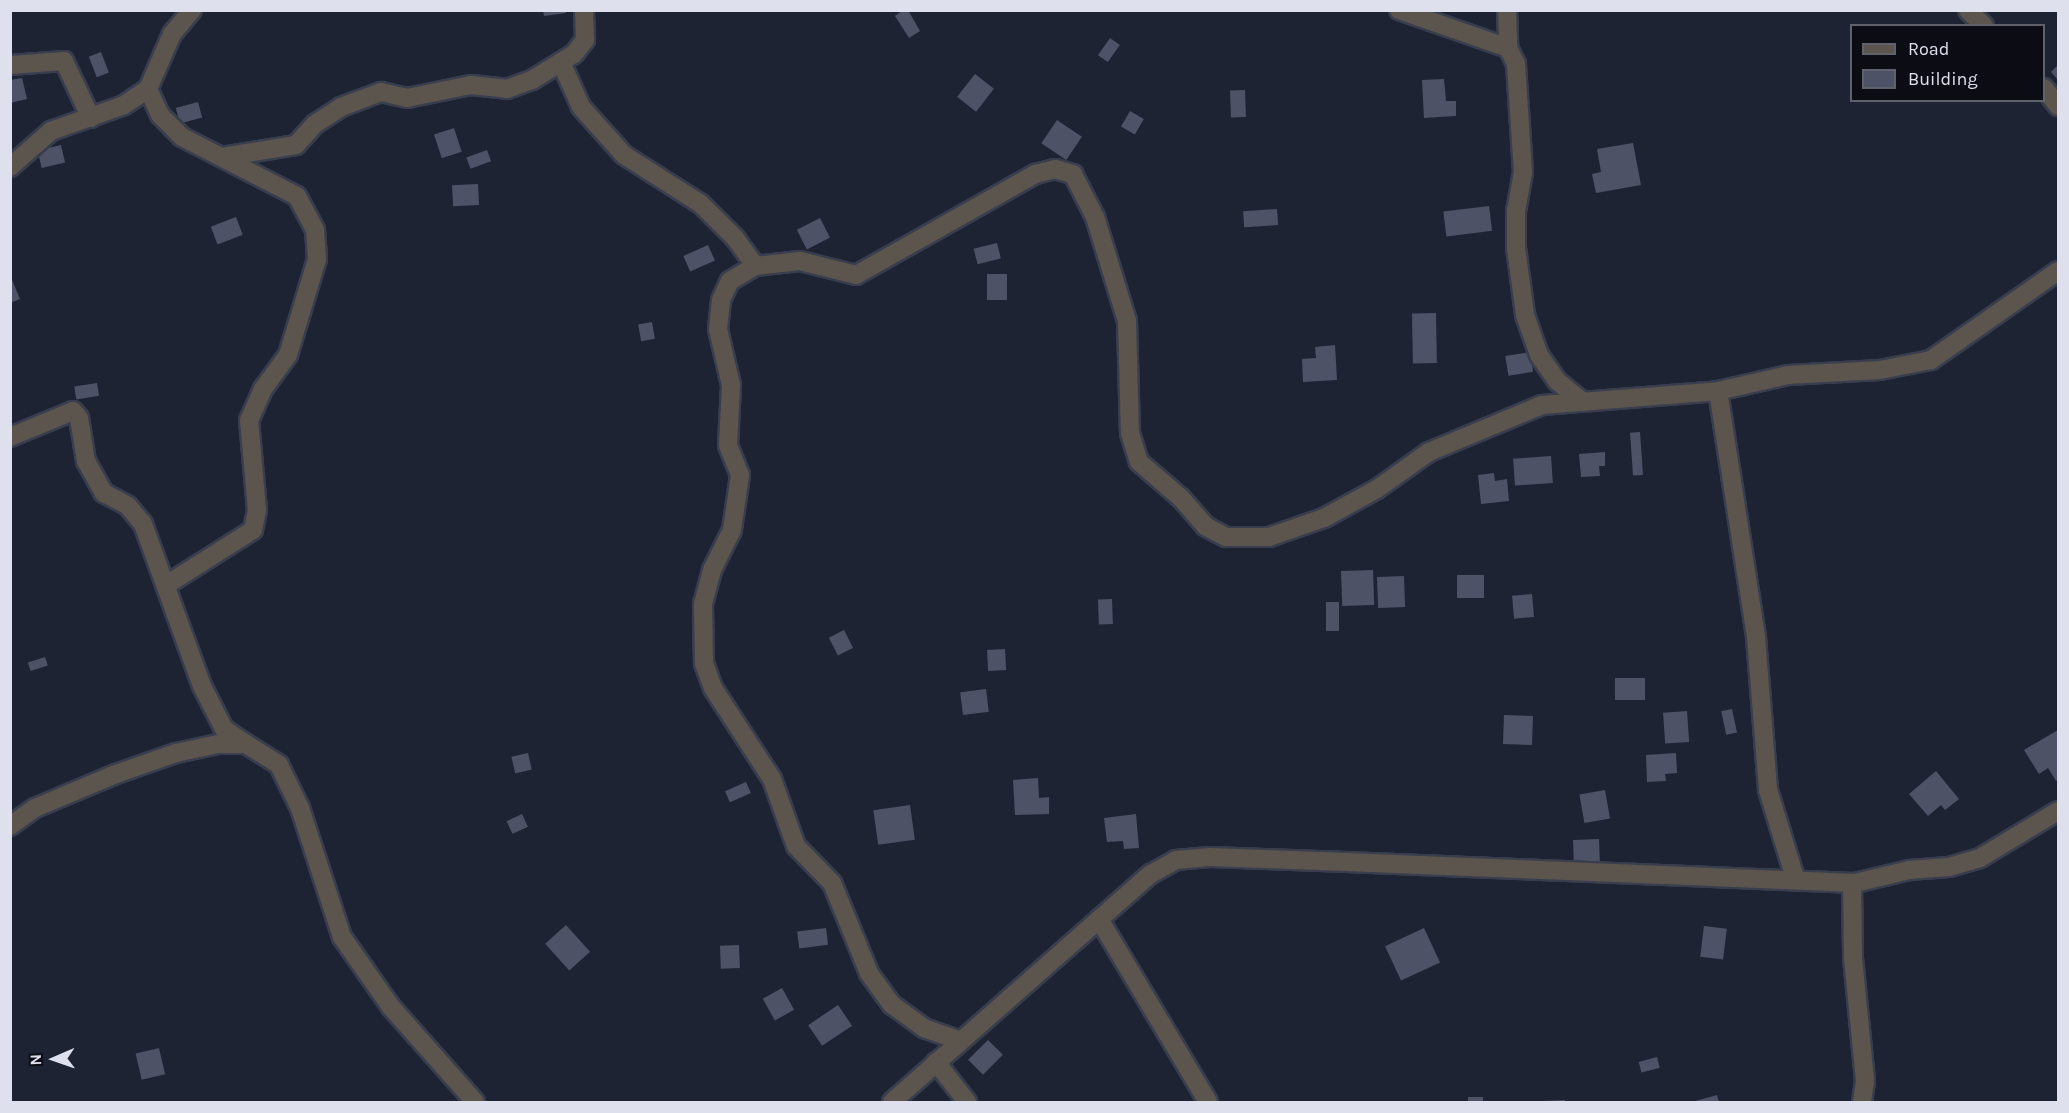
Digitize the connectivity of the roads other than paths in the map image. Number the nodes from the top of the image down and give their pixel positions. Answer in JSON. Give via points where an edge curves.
{"nodes":[{"id":1,"x":192,"y":10,"type":"edge"},
{"id":2,"x":584,"y":10,"type":"edge"},
{"id":3,"x":1399,"y":10,"type":"edge"},
{"id":4,"x":1508,"y":10,"type":"edge"},
{"id":5,"x":1968,"y":10,"type":"edge"},
{"id":6,"x":1982,"y":24,"type":"edge"},
{"id":7,"x":1508,"y":48,"type":"junction"},
{"id":8,"x":561,"y":62,"type":"junction"},
{"id":9,"x":10,"y":65,"type":"edge"},
{"id":10,"x":148,"y":89,"type":"junction"},
{"id":11,"x":2045,"y":90,"type":"edge"},
{"id":12,"x":2058,"y":106,"type":"edge"},
{"id":13,"x":91,"y":118,"type":"junction"},
{"id":14,"x":222,"y":157,"type":"junction"},
{"id":15,"x":10,"y":167,"type":"edge"},
{"id":16,"x":755,"y":266,"type":"junction"},
{"id":17,"x":2058,"y":271,"type":"edge"},
{"id":18,"x":1718,"y":391,"type":"junction"},
{"id":19,"x":1583,"y":402,"type":"junction"},
{"id":20,"x":10,"y":437,"type":"edge"},
{"id":21,"x":166,"y":585,"type":"junction"},
{"id":22,"x":246,"y":744,"type":"junction"},
{"id":23,"x":2058,"y":811,"type":"edge"},
{"id":24,"x":10,"y":826,"type":"edge"},
{"id":25,"x":1795,"y":878,"type":"junction"},
{"id":26,"x":1852,"y":883,"type":"junction"},
{"id":27,"x":1099,"y":919,"type":"junction"},
{"id":28,"x":961,"y":1041,"type":"junction"},
{"id":29,"x":936,"y":1062,"type":"junction"},
{"id":30,"x":474,"y":1102,"type":"edge"},
{"id":31,"x":892,"y":1102,"type":"edge"},
{"id":32,"x":967,"y":1102,"type":"edge"},
{"id":33,"x":1208,"y":1102,"type":"edge"},
{"id":34,"x":1862,"y":1102,"type":"edge"}],
"edges":[{"from":1,"to":10,"type":"street","via":[[172,34]]},
{"from":2,"to":8,"type":"street","via":[[585,40]]},
{"from":3,"to":7,"type":"street"},
{"from":4,"to":7,"type":"street"},
{"from":5,"to":6,"type":"street"},
{"from":7,"to":19,"type":"street","via":[[1516,64],[1518,86],[1523,172],[1516,210],[1516,248],[1525,315],[1539,355],[1557,381]]},
{"from":8,"to":14,"type":"street","via":[[507,89],[471,85],[406,98],[381,92],[341,107],[315,124],[296,145]]},
{"from":8,"to":16,"type":"street","via":[[581,107],[624,156],[701,204],[735,238]]},
{"from":9,"to":13,"type":"street","via":[[64,61]]},
{"from":10,"to":13,"type":"street","via":[[124,105]]},
{"from":10,"to":14,"type":"street","via":[[160,115],[182,137]]},
{"from":11,"to":12,"type":"street"},
{"from":13,"to":15,"type":"street","via":[[51,131]]},
{"from":14,"to":21,"type":"street","via":[[297,196],[315,230],[317,259],[288,355],[262,389],[249,420],[257,510],[253,530]]},
{"from":16,"to":19,"type":"street","via":[[800,261],[856,275],[1035,174],[1055,169],[1073,174],[1095,217],[1127,321],[1130,433],[1139,462],[1181,498],[1205,526],[1226,537],[1269,537],[1324,518],[1377,489],[1429,452],[1542,405]]},
{"from":16,"to":28,"type":"street","via":[[730,280],[721,300],[718,329],[731,385],[728,445],[740,475],[732,530],[712,570],[703,604],[704,663],[713,688],[772,779],[796,846],[832,883],[869,973],[892,1005],[924,1028]]},
{"from":17,"to":18,"type":"street","via":[[1931,360],[1880,370],[1788,375]]},
{"from":18,"to":19,"type":"street"},
{"from":18,"to":25,"type":"street","via":[[1756,637],[1768,790]]},
{"from":20,"to":21,"type":"street","via":[[72,411],[79,418],[86,461],[104,493],[128,507],[144,524]]},
{"from":21,"to":22,"type":"street","via":[[202,686],[224,729]]},
{"from":22,"to":24,"type":"street","via":[[218,744],[176,753],[35,808]]},
{"from":22,"to":30,"type":"street","via":[[279,765],[300,808],[342,937],[391,1006]]},
{"from":23,"to":26,"type":"street","via":[[1980,858]]},
{"from":25,"to":26,"type":"street"},
{"from":25,"to":27,"type":"street","via":[[1210,857],[1176,860],[1151,874]]},
{"from":26,"to":34,"type":"street","via":[[1853,958],[1865,1081]]},
{"from":27,"to":28,"type":"street"},
{"from":27,"to":33,"type":"street"},
{"from":28,"to":29,"type":"street"},
{"from":29,"to":31,"type":"street"},
{"from":29,"to":32,"type":"street"}]}
